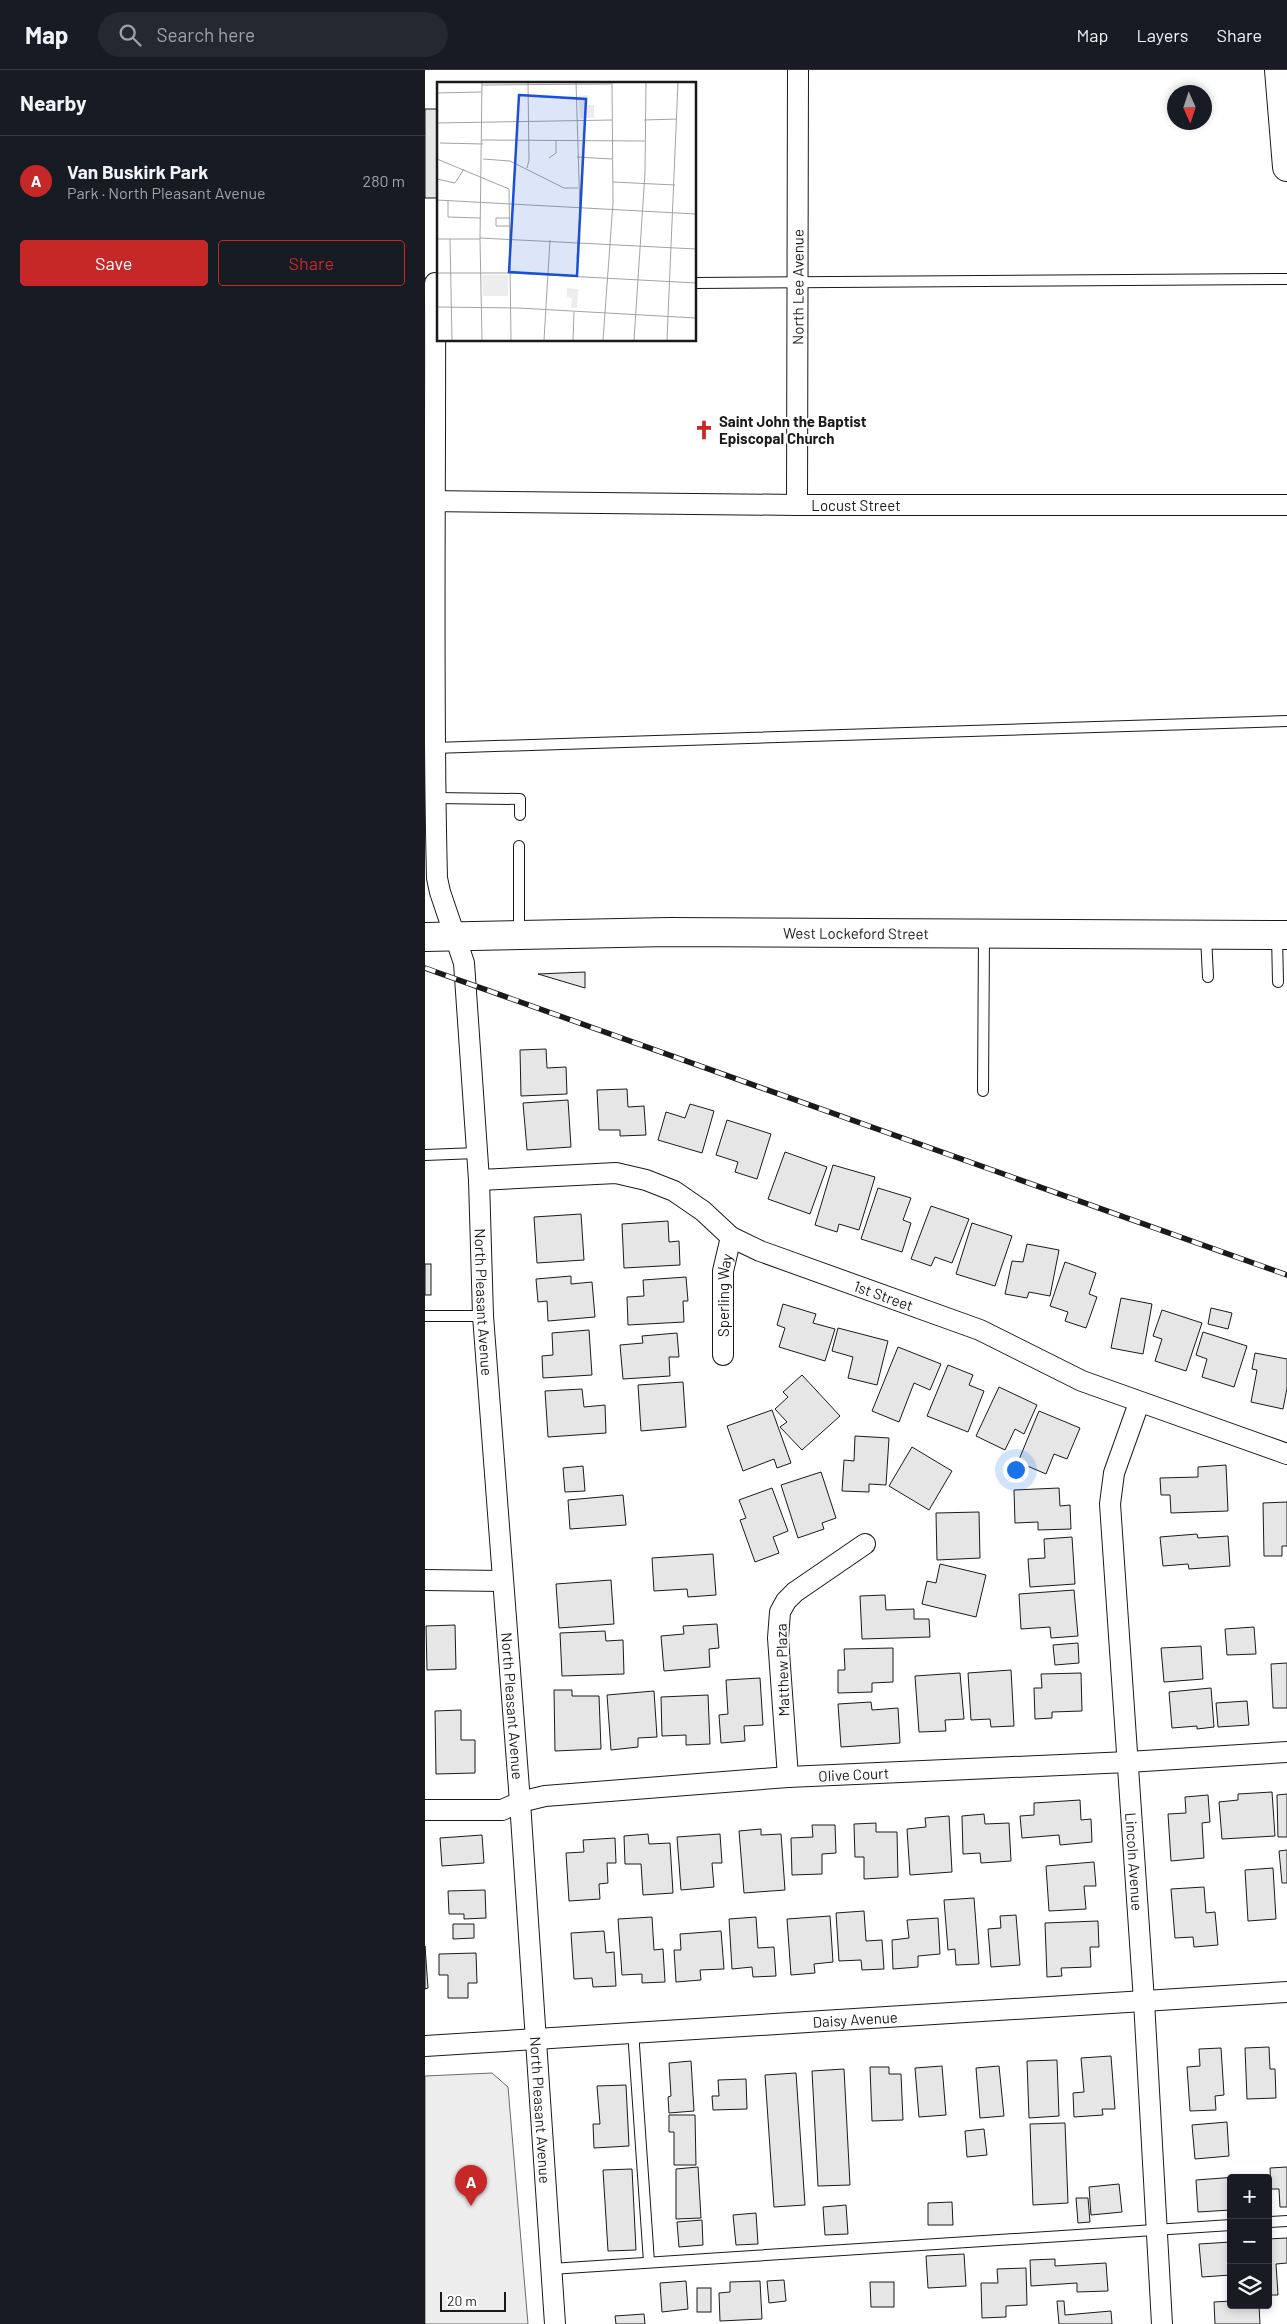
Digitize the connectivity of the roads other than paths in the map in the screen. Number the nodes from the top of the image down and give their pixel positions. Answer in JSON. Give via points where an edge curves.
{"nodes":[{"id":1,"x":798,"y":70,"type":"edge"},
{"id":2,"x":1279,"y":70,"type":"edge"},
{"id":3,"x":1287,"y":167,"type":"edge"},
{"id":4,"x":1287,"y":280,"type":"edge"},
{"id":5,"x":696,"y":282,"type":"edge"},
{"id":6,"x":797,"y":282,"type":"junction"},
{"id":7,"x":433,"y":283,"type":"edge"},
{"id":8,"x":431,"y":501,"type":"edge"},
{"id":9,"x":797,"y":505,"type":"junction"},
{"id":10,"x":1287,"y":505,"type":"edge"},
{"id":11,"x":1287,"y":721,"type":"edge"},
{"id":12,"x":429,"y":724,"type":"edge"},
{"id":13,"x":434,"y":748,"type":"junction"},
{"id":14,"x":435,"y":798,"type":"junction"},
{"id":15,"x":520,"y":815,"type":"dead end"},
{"id":16,"x":519,"y":846,"type":"dead end"},
{"id":17,"x":985,"y":934,"type":"junction"},
{"id":18,"x":519,"y":935,"type":"junction"},
{"id":19,"x":1205,"y":935,"type":"junction"},
{"id":20,"x":1282,"y":935,"type":"edge"},
{"id":21,"x":456,"y":936,"type":"junction"},
{"id":22,"x":425,"y":937,"type":"edge"},
{"id":23,"x":1208,"y":977,"type":"dead end"},
{"id":24,"x":1277,"y":982,"type":"dead end"},
{"id":25,"x":983,"y":1091,"type":"dead end"},
{"id":26,"x":477,"y":1153,"type":"junction"},
{"id":27,"x":425,"y":1155,"type":"edge"},
{"id":28,"x":479,"y":1180,"type":"junction"},
{"id":29,"x":731,"y":1237,"type":"junction"},
{"id":30,"x":425,"y":1316,"type":"edge"},
{"id":31,"x":483,"y":1316,"type":"junction"},
{"id":32,"x":723,"y":1355,"type":"dead end"},
{"id":33,"x":1139,"y":1403,"type":"junction"},
{"id":34,"x":1287,"y":1454,"type":"edge"},
{"id":35,"x":865,"y":1544,"type":"dead end"},
{"id":36,"x":425,"y":1580,"type":"edge"},
{"id":37,"x":503,"y":1581,"type":"junction"},
{"id":38,"x":1287,"y":1752,"type":"edge"},
{"id":39,"x":1128,"y":1762,"type":"junction"},
{"id":40,"x":787,"y":1777,"type":"junction"},
{"id":41,"x":521,"y":1802,"type":"junction"},
{"id":42,"x":425,"y":1810,"type":"edge"},
{"id":43,"x":1287,"y":1992,"type":"edge"},
{"id":44,"x":1144,"y":2001,"type":"junction"},
{"id":45,"x":633,"y":2032,"type":"junction"},
{"id":46,"x":535,"y":2038,"type":"junction"},
{"id":47,"x":425,"y":2046,"type":"edge"},
{"id":48,"x":1287,"y":2221,"type":"edge"},
{"id":49,"x":1272,"y":2222,"type":"edge"},
{"id":50,"x":1227,"y":2225,"type":"edge"},
{"id":51,"x":1156,"y":2229,"type":"junction"},
{"id":52,"x":649,"y":2262,"type":"junction"},
{"id":53,"x":551,"y":2270,"type":"junction"},
{"id":54,"x":555,"y":2324,"type":"edge"},
{"id":55,"x":1162,"y":2324,"type":"edge"}],
"edges":[{"from":1,"to":6,"type":"street","name":"North Lee Avenue"},
{"from":2,"to":3,"type":"street"},
{"from":4,"to":6,"type":"lane"},
{"from":5,"to":6,"type":"lane"},
{"from":6,"to":9,"type":"street","name":"North Lee Avenue"},
{"from":7,"to":8,"type":"street","name":"North Pleasant Avenue"},
{"from":8,"to":9,"type":"street","name":"Locust Street"},
{"from":8,"to":12,"type":"street","name":"North Pleasant Avenue"},
{"from":9,"to":10,"type":"street","name":"Locust Street"},
{"from":11,"to":13,"type":"lane"},
{"from":12,"to":13,"type":"street","name":"North Pleasant Avenue"},
{"from":13,"to":14,"type":"street","name":"North Pleasant Avenue"},
{"from":14,"to":15,"type":"lane","via":[[520,799]]},
{"from":14,"to":21,"type":"street","name":"North Pleasant Avenue","via":[[437,878]]},
{"from":16,"to":18,"type":"lane"},
{"from":17,"to":18,"type":"street","name":"West Lockeford Street","via":[[669,932]]},
{"from":17,"to":19,"type":"street","name":"West Lockeford Street"},
{"from":17,"to":25,"type":"lane"},
{"from":18,"to":21,"type":"street","name":"West Lockeford Street"},
{"from":19,"to":20,"type":"street","name":"West Lockeford Street"},
{"from":19,"to":23,"type":"lane"},
{"from":20,"to":24,"type":"lane"},
{"from":21,"to":22,"type":"street","name":"West Lockeford Street"},
{"from":21,"to":26,"type":"street","name":"North Pleasant Avenue","via":[[464,963]]},
{"from":26,"to":27,"type":"lane"},
{"from":26,"to":28,"type":"street","name":"North Pleasant Avenue"},
{"from":28,"to":29,"type":"street","name":"1st Street","via":[[616,1173],[674,1191],[703,1211]]},
{"from":28,"to":31,"type":"street","name":"North Pleasant Avenue"},
{"from":29,"to":32,"type":"street","name":"Sperling Way","via":[[723,1270]]},
{"from":29,"to":33,"type":"street","name":"1st Street","via":[[760,1251],[980,1330],[1083,1382]]},
{"from":30,"to":31,"type":"lane"},
{"from":31,"to":37,"type":"street","name":"North Pleasant Avenue"},
{"from":33,"to":34,"type":"street","name":"1st Street"},
{"from":33,"to":39,"type":"street","name":"Lincoln Avenue","via":[[1114,1474],[1110,1504]]},
{"from":35,"to":40,"type":"street","name":"Matthew Plaza","via":[[795,1592],[780,1612],[778,1638]]},
{"from":36,"to":37,"type":"street"},
{"from":37,"to":41,"type":"street","name":"North Pleasant Avenue"},
{"from":38,"to":39,"type":"street","name":"Olive Court"},
{"from":39,"to":40,"type":"street","name":"Olive Court"},
{"from":39,"to":44,"type":"street","name":"Lincoln Avenue"},
{"from":40,"to":41,"type":"street","name":"Olive Court","via":[[545,1796]]},
{"from":41,"to":42,"type":"street","name":"Olive Court","via":[[502,1810]]},
{"from":41,"to":46,"type":"street","name":"North Pleasant Avenue"},
{"from":43,"to":44,"type":"street","name":"Daisy Avenue"},
{"from":44,"to":45,"type":"street","name":"Daisy Avenue"},
{"from":44,"to":51,"type":"street","name":"Lincoln Avenue"},
{"from":45,"to":46,"type":"street","name":"Daisy Avenue"},
{"from":45,"to":52,"type":"lane"},
{"from":46,"to":47,"type":"street","name":"Daisy Avenue"},
{"from":46,"to":53,"type":"street","name":"North Pleasant Avenue"},
{"from":48,"to":49,"type":"lane"},
{"from":50,"to":51,"type":"lane"},
{"from":51,"to":52,"type":"lane"},
{"from":51,"to":55,"type":"street","name":"Lincoln Avenue"},
{"from":52,"to":53,"type":"lane"},
{"from":53,"to":54,"type":"street","name":"North Pleasant Avenue"}]}
